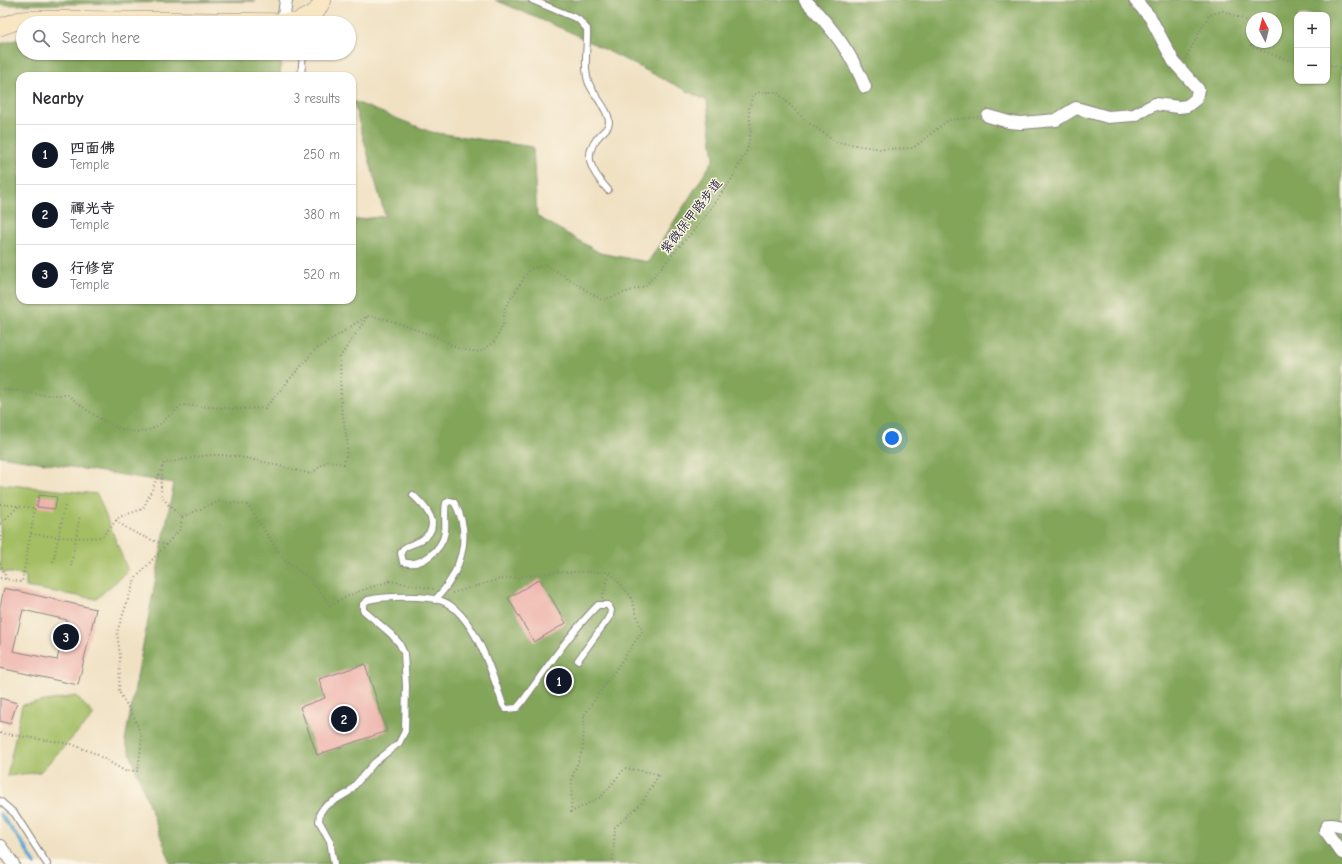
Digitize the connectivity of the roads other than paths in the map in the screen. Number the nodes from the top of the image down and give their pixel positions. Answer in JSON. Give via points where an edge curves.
{"nodes":[{"id":1,"x":286,"y":0,"type":"edge"},
{"id":2,"x":323,"y":0,"type":"edge"},
{"id":3,"x":532,"y":0,"type":"edge"},
{"id":4,"x":805,"y":0,"type":"edge"},
{"id":5,"x":1135,"y":0,"type":"edge"},
{"id":6,"x":289,"y":16,"type":"edge"},
{"id":7,"x":307,"y":16,"type":"edge"},
{"id":8,"x":16,"y":21,"type":"edge"},
{"id":9,"x":0,"y":27,"type":"edge"},
{"id":10,"x":302,"y":60,"type":"edge"},
{"id":11,"x":301,"y":72,"type":"edge"},
{"id":12,"x":865,"y":87,"type":"dead end"},
{"id":13,"x":988,"y":116,"type":"road end"},
{"id":14,"x":608,"y":190,"type":"dead end"},
{"id":15,"x":413,"y":495,"type":"dead end"},
{"id":16,"x":435,"y":600,"type":"junction"},
{"id":17,"x":578,"y":660,"type":"dead end"},
{"id":18,"x":0,"y":801,"type":"edge"},
{"id":19,"x":1342,"y":828,"type":"edge"},
{"id":20,"x":0,"y":846,"type":"edge"},
{"id":21,"x":1342,"y":853,"type":"edge"},
{"id":22,"x":13,"y":864,"type":"edge"},
{"id":23,"x":47,"y":864,"type":"edge"},
{"id":24,"x":334,"y":864,"type":"edge"}],
"edges":[{"from":1,"to":6,"type":"street"},
{"from":2,"to":7,"type":"street","via":[[316,12]]},
{"from":3,"to":14,"type":"lane","via":[[578,19],[587,29],[588,83],[609,122],[608,128],[594,142],[590,158],[595,175]]},
{"from":4,"to":12,"type":"street","via":[[833,31],[859,70]]},
{"from":5,"to":13,"type":"street","via":[[1150,17],[1180,69],[1196,86],[1198,94],[1193,102],[1180,107],[1155,104],[1134,115],[1116,117],[1076,108],[1056,120],[1021,123]]},
{"from":8,"to":9,"type":"street"},
{"from":10,"to":11,"type":"lane"},
{"from":15,"to":16,"type":"lane","via":[[427,509],[432,522],[428,534],[403,549],[403,562],[407,564],[421,562],[435,550],[444,533],[446,503],[454,502],[461,518],[463,551],[459,566]]},
{"from":16,"to":17,"type":"lane","via":[[442,601],[452,608],[479,641],[506,709],[517,708],[576,630],[600,604],[608,605],[611,610],[610,616]]},
{"from":16,"to":24,"type":"lane","via":[[376,598],[363,604],[363,610],[391,634],[404,653],[405,731],[399,743],[374,763],[349,792],[324,807],[320,813],[322,829],[330,842]]},
{"from":18,"to":23,"type":"lane","via":[[15,814]]},
{"from":19,"to":21,"type":"street","via":[[1332,824],[1325,830]]},
{"from":20,"to":22,"type":"street"}]}
